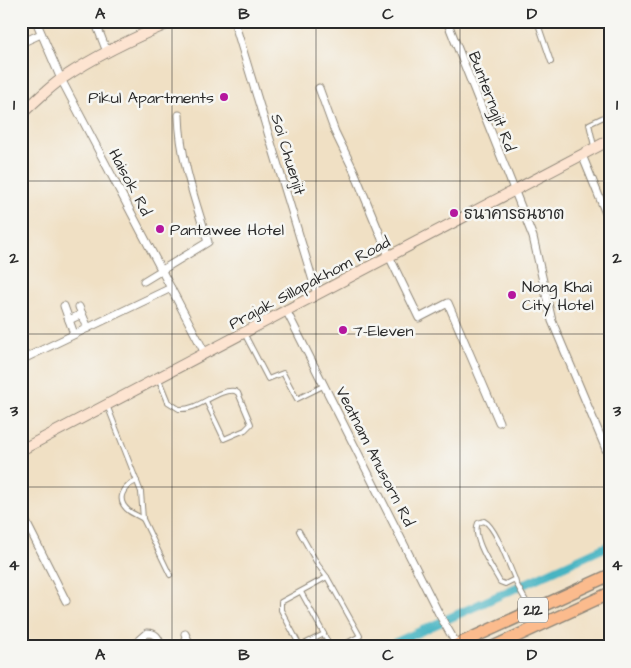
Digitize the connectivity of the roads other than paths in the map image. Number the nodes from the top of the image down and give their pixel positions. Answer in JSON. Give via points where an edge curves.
{"nodes":[{"id":1,"x":36,"y":21,"type":"edge"},
{"id":2,"x":94,"y":21,"type":"edge"},
{"id":3,"x":174,"y":21,"type":"edge"},
{"id":4,"x":234,"y":21,"type":"edge"},
{"id":5,"x":447,"y":21,"type":"edge"},
{"id":6,"x":537,"y":21,"type":"edge"},
{"id":7,"x":41,"y":34,"type":"junction"},
{"id":8,"x":21,"y":43,"type":"edge"},
{"id":9,"x":107,"y":52,"type":"junction"},
{"id":10,"x":551,"y":62,"type":"dead end"},
{"id":11,"x":61,"y":79,"type":"junction"},
{"id":12,"x":320,"y":88,"type":"dead end"},
{"id":13,"x":21,"y":114,"type":"edge"},
{"id":14,"x":610,"y":114,"type":"edge"},
{"id":15,"x":179,"y":115,"type":"dead end"},
{"id":16,"x":610,"y":140,"type":"edge"},
{"id":17,"x":595,"y":148,"type":"junction"},
{"id":18,"x":582,"y":155,"type":"junction"},
{"id":19,"x":513,"y":191,"type":"junction"},
{"id":20,"x":610,"y":224,"type":"edge"},
{"id":21,"x":389,"y":256,"type":"junction"},
{"id":22,"x":161,"y":271,"type":"junction"},
{"id":23,"x":144,"y":280,"type":"dead end"},
{"id":24,"x":171,"y":288,"type":"junction"},
{"id":25,"x":317,"y":294,"type":"junction"},
{"id":26,"x":64,"y":306,"type":"dead end"},
{"id":27,"x":286,"y":310,"type":"junction"},
{"id":28,"x":69,"y":320,"type":"junction"},
{"id":29,"x":88,"y":328,"type":"junction"},
{"id":30,"x":244,"y":333,"type":"junction"},
{"id":31,"x":74,"y":334,"type":"junction"},
{"id":32,"x":205,"y":353,"type":"junction"},
{"id":33,"x":21,"y":360,"type":"edge"},
{"id":34,"x":158,"y":378,"type":"junction"},
{"id":35,"x":325,"y":385,"type":"junction"},
{"id":36,"x":206,"y":402,"type":"junction"},
{"id":37,"x":107,"y":405,"type":"junction"},
{"id":38,"x":499,"y":422,"type":"dead end"},
{"id":39,"x":21,"y":450,"type":"edge"},
{"id":40,"x":610,"y":459,"type":"edge"},
{"id":41,"x":137,"y":481,"type":"junction"},
{"id":42,"x":21,"y":512,"type":"edge"},
{"id":43,"x":143,"y":518,"type":"junction"},
{"id":44,"x":299,"y":531,"type":"dead end"},
{"id":45,"x":170,"y":575,"type":"dead end"},
{"id":46,"x":610,"y":575,"type":"edge"},
{"id":47,"x":327,"y":577,"type":"junction"},
{"id":48,"x":516,"y":581,"type":"junction"},
{"id":49,"x":301,"y":592,"type":"junction"},
{"id":50,"x":610,"y":593,"type":"edge"},
{"id":51,"x":66,"y":601,"type":"dead end"},
{"id":52,"x":532,"y":610,"type":"junction"},
{"id":53,"x":185,"y":634,"type":"dead end"},
{"id":54,"x":324,"y":634,"type":"junction"},
{"id":55,"x":139,"y":640,"type":"dead end"},
{"id":56,"x":456,"y":646,"type":"edge"},
{"id":57,"x":162,"y":647,"type":"edge"},
{"id":58,"x":191,"y":647,"type":"edge"},
{"id":59,"x":330,"y":647,"type":"edge"},
{"id":60,"x":339,"y":647,"type":"edge"},
{"id":61,"x":493,"y":647,"type":"edge"}],
"edges":[{"from":1,"to":7,"type":"street","name":"Haisok Rd"},
{"from":2,"to":9,"type":"street"},
{"from":3,"to":9,"type":"street"},
{"from":4,"to":25,"type":"street","name":"Soi Chuenjit"},
{"from":5,"to":19,"type":"street","name":"Bunterngjit Rd"},
{"from":6,"to":10,"type":"lane"},
{"from":7,"to":8,"type":"street"},
{"from":7,"to":11,"type":"street","name":"Haisok Rd"},
{"from":9,"to":11,"type":"street"},
{"from":11,"to":13,"type":"street"},
{"from":11,"to":22,"type":"street","name":"Haisok Rd"},
{"from":12,"to":21,"type":"street","via":[[335,132]]},
{"from":14,"to":17,"type":"lane","via":[[589,124]]},
{"from":15,"to":22,"type":"street","via":[[184,162],[208,242]]},
{"from":16,"to":17,"type":"street","name":"Prajak Sillapakhom Road"},
{"from":17,"to":18,"type":"street","name":"Prajak Sillapakhom Road"},
{"from":18,"to":19,"type":"street","name":"Prajak Sillapakhom Road"},
{"from":18,"to":20,"type":"street"},
{"from":19,"to":21,"type":"street","name":"Prajak Sillapakhom Road"},
{"from":19,"to":40,"type":"street","name":"Bunterngjit Rd","via":[[532,236],[552,321]]},
{"from":21,"to":25,"type":"street","name":"Prajak Sillapakhom Road"},
{"from":21,"to":38,"type":"street","via":[[419,318],[448,303]]},
{"from":22,"to":23,"type":"street"},
{"from":22,"to":24,"type":"street","name":"Haisok Rd"},
{"from":24,"to":29,"type":"street"},
{"from":24,"to":32,"type":"street","name":"Haisok Rd"},
{"from":25,"to":27,"type":"street","name":"Prajak Sillapakhom Road"},
{"from":26,"to":28,"type":"street"},
{"from":27,"to":30,"type":"street","name":"Prajak Sillapakhom Road"},
{"from":27,"to":35,"type":"street","name":"Veatnam Anusorn Rd"},
{"from":28,"to":29,"type":"street","via":[[80,311]]},
{"from":28,"to":31,"type":"street"},
{"from":29,"to":31,"type":"street"},
{"from":30,"to":32,"type":"street","name":"Prajak Sillapakhom Road"},
{"from":30,"to":35,"type":"lane","via":[[268,380],[283,373],[297,399]]},
{"from":31,"to":33,"type":"street"},
{"from":32,"to":34,"type":"street","name":"Prajak Sillapakhom Road"},
{"from":34,"to":36,"type":"lane","via":[[168,402],[174,407],[184,410]]},
{"from":34,"to":37,"type":"street","name":"Prajak Sillapakhom Road"},
{"from":35,"to":56,"type":"street","name":"Veatnam Anusorn Rd"},
{"from":36,"to":36,"type":"lane","via":[[226,391],[235,391],[251,424],[224,439]]},
{"from":37,"to":39,"type":"street","name":"Prajak Sillapakhom Road"},
{"from":37,"to":41,"type":"lane"},
{"from":41,"to":43,"type":"lane","via":[[142,492]]},
{"from":41,"to":43,"type":"lane","via":[[127,486],[122,498],[129,511]]},
{"from":42,"to":51,"type":"street"},
{"from":43,"to":45,"type":"lane"},
{"from":44,"to":47,"type":"lane"},
{"from":46,"to":52,"type":"main road","number":"212"},
{"from":47,"to":49,"type":"lane"},
{"from":47,"to":60,"type":"lane","via":[[360,636]]},
{"from":48,"to":48,"type":"lane","via":[[491,526],[484,521],[478,523],[479,542],[500,582]]},
{"from":48,"to":52,"type":"lane"},
{"from":49,"to":54,"type":"lane"},
{"from":49,"to":54,"type":"lane","via":[[280,605],[300,646]]},
{"from":50,"to":61,"type":"main road","number":"212"},
{"from":52,"to":56,"type":"main road","number":"212"},
{"from":53,"to":58,"type":"street"},
{"from":54,"to":59,"type":"lane"},
{"from":55,"to":57,"type":"street","via":[[147,633],[154,634]]}]}
